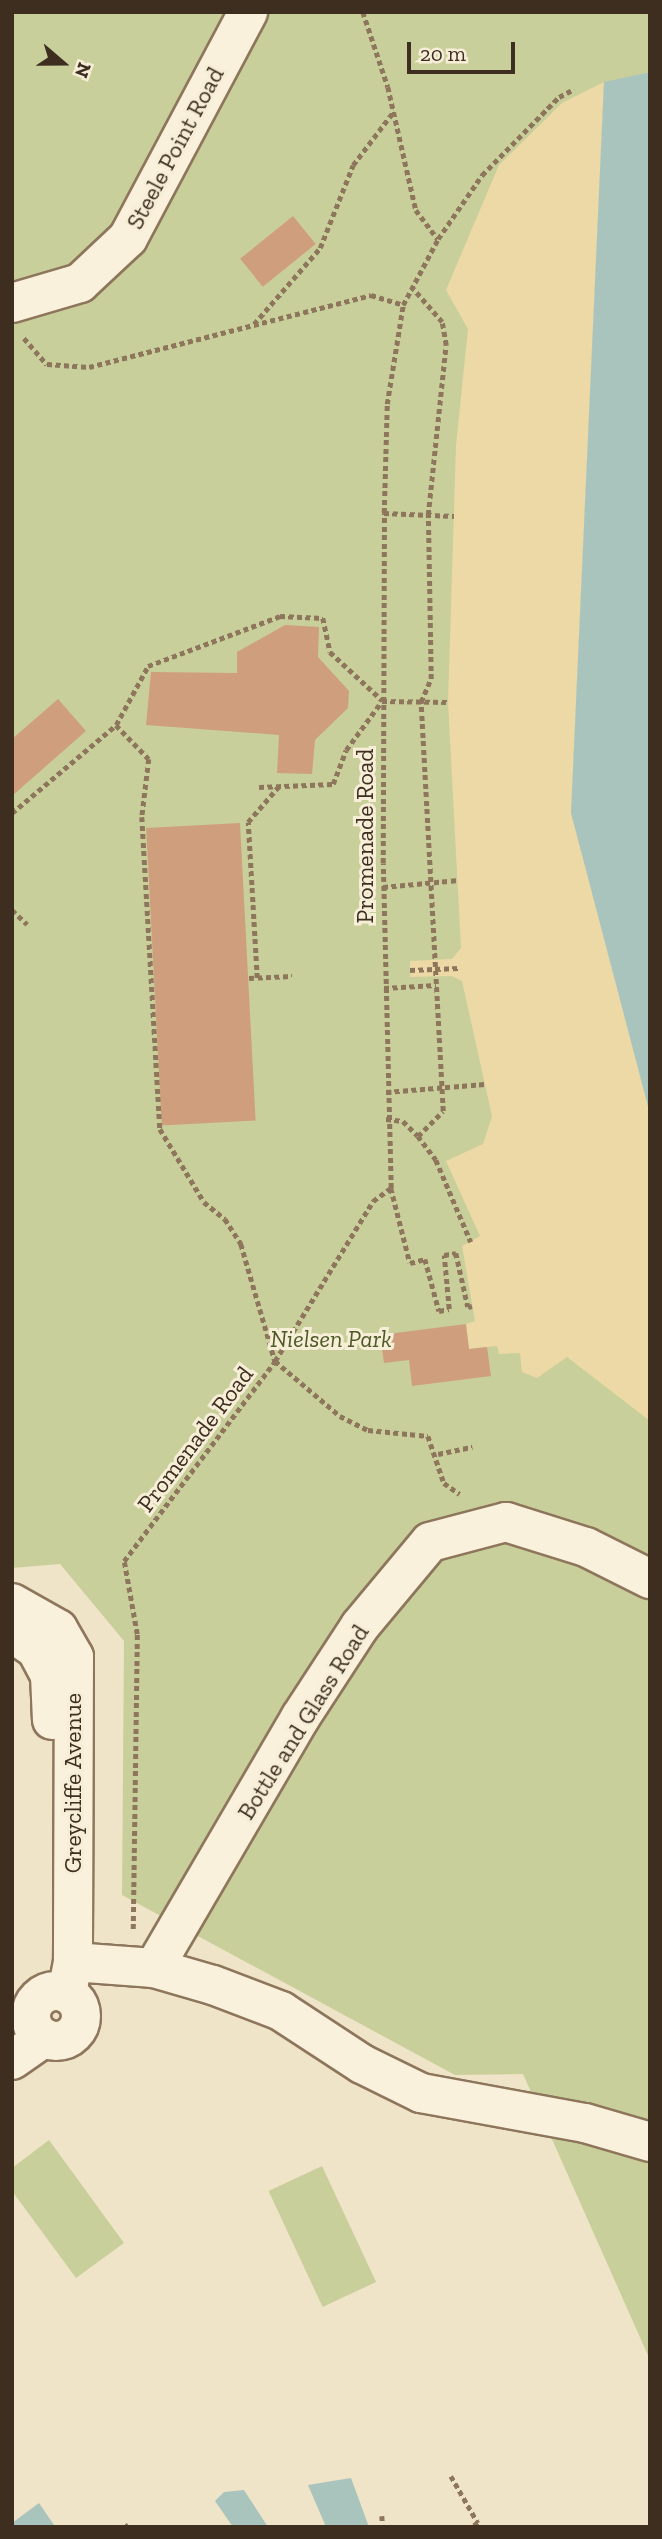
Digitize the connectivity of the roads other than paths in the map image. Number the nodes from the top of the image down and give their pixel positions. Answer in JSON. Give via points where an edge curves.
{"nodes":[{"id":1,"x":248,"y":12,"type":"edge"},
{"id":2,"x":15,"y":317,"type":"edge"},
{"id":3,"x":650,"y":1579,"type":"edge"},
{"id":4,"x":12,"y":1603,"type":"edge"},
{"id":5,"x":12,"y":1633,"type":"edge"},
{"id":6,"x":143,"y":1967,"type":"junction"},
{"id":7,"x":63,"y":1982,"type":"junction"},
{"id":8,"x":12,"y":2060,"type":"edge"},
{"id":9,"x":650,"y":2143,"type":"edge"}],
"edges":[{"from":1,"to":2,"type":"street","name":"Steele Point Road","via":[[128,238],[80,283]]},
{"from":3,"to":6,"type":"street","name":"Bottle and Glass Road","via":[[586,1547],[506,1522],[430,1542],[360,1626]]},
{"from":4,"to":7,"type":"street","name":"Greycliffe Avenue","via":[[58,1629],[74,1657]]},
{"from":5,"to":7,"type":"street","name":"Greycliffe Avenue","via":[[36,1649],[50,1675]]},
{"from":6,"to":7,"type":"street"},
{"from":6,"to":9,"type":"street","via":[[281,2011],[362,2064],[421,2093],[585,2123]]},
{"from":7,"to":8,"type":"street","via":[[80,2007],[80,2025],[67,2040],[44,2038]]}]}
